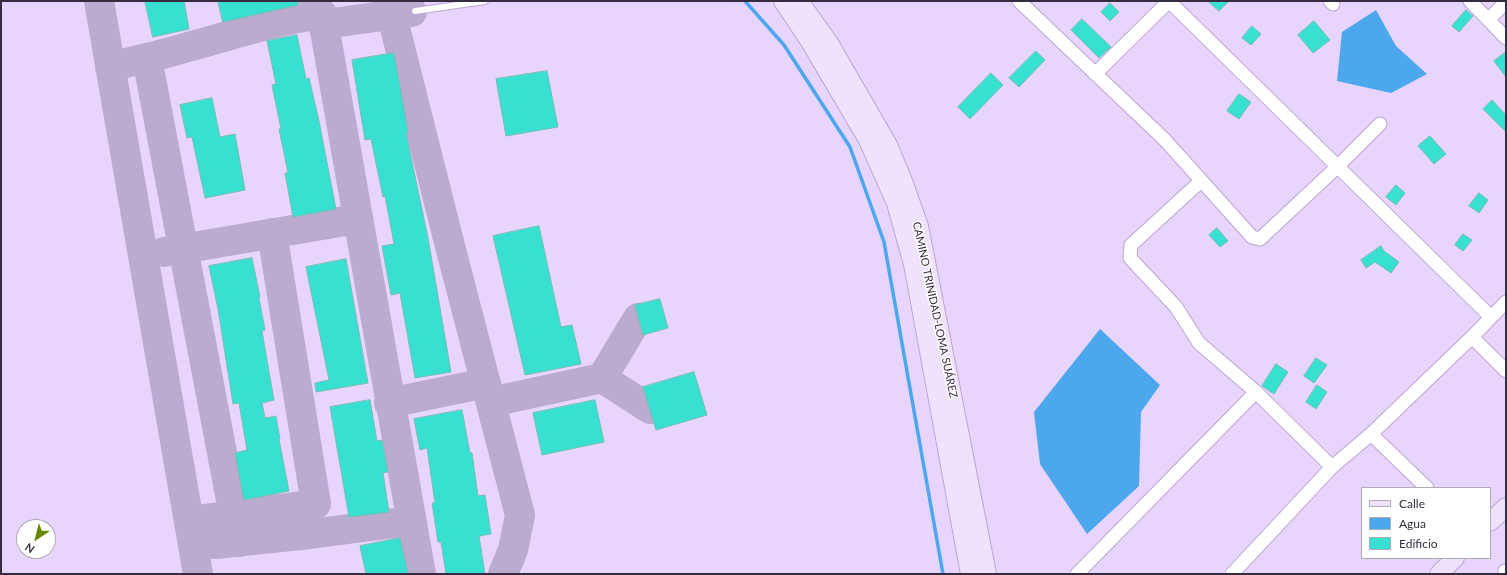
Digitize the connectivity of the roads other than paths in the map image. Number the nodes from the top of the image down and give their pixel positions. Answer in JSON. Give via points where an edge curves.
{"nodes":[{"id":1,"x":485,"y":1,"type":"edge"},
{"id":2,"x":783,"y":1,"type":"edge"},
{"id":3,"x":799,"y":1,"type":"edge"},
{"id":4,"x":1019,"y":1,"type":"edge"},
{"id":5,"x":1169,"y":1,"type":"edge"},
{"id":6,"x":1470,"y":1,"type":"edge"},
{"id":7,"x":1506,"y":2,"type":"edge"},
{"id":8,"x":415,"y":11,"type":"dead end"},
{"id":9,"x":1488,"y":20,"type":"junction"},
{"id":10,"x":1506,"y":38,"type":"edge"},
{"id":11,"x":1095,"y":74,"type":"junction"},
{"id":12,"x":1380,"y":124,"type":"dead end"},
{"id":13,"x":1337,"y":167,"type":"junction"},
{"id":14,"x":1201,"y":181,"type":"junction"},
{"id":15,"x":1506,"y":302,"type":"edge"},
{"id":16,"x":1491,"y":317,"type":"junction"},
{"id":17,"x":1472,"y":337,"type":"junction"},
{"id":18,"x":1506,"y":371,"type":"edge"},
{"id":19,"x":1256,"y":392,"type":"junction"},
{"id":20,"x":1371,"y":434,"type":"junction"},
{"id":21,"x":1332,"y":467,"type":"junction"},
{"id":22,"x":1426,"y":487,"type":"edge"},
{"id":23,"x":1506,"y":507,"type":"edge"},
{"id":24,"x":1491,"y":521,"type":"edge"},
{"id":25,"x":1454,"y":559,"type":"edge"},
{"id":26,"x":1239,"y":572,"type":"edge"},
{"id":27,"x":970,"y":574,"type":"edge"},
{"id":28,"x":987,"y":574,"type":"edge"},
{"id":29,"x":1077,"y":574,"type":"edge"},
{"id":30,"x":1439,"y":574,"type":"edge"}],
"edges":[{"from":1,"to":8,"type":"lane"},
{"from":2,"to":27,"type":"street","name":"CAMINO TRINIDAD-LOMA SUÁREZ","via":[[868,140],[896,203],[913,264]]},
{"from":3,"to":28,"type":"street","name":"CAMINO TRINIDAD-LOMA SUÁREZ","via":[[829,43],[888,145],[904,181],[919,226]]},
{"from":4,"to":11,"type":"street"},
{"from":5,"to":11,"type":"street"},
{"from":5,"to":13,"type":"street"},
{"from":6,"to":9,"type":"street"},
{"from":7,"to":9,"type":"street"},
{"from":9,"to":10,"type":"street"},
{"from":11,"to":14,"type":"street","via":[[1165,140]]},
{"from":12,"to":13,"type":"street"},
{"from":13,"to":14,"type":"street","via":[[1260,239],[1252,237]]},
{"from":13,"to":16,"type":"street"},
{"from":14,"to":19,"type":"street","via":[[1132,245],[1130,258],[1176,307],[1199,342]]},
{"from":15,"to":16,"type":"street"},
{"from":16,"to":17,"type":"street"},
{"from":17,"to":18,"type":"street"},
{"from":17,"to":20,"type":"street"},
{"from":19,"to":21,"type":"street"},
{"from":19,"to":29,"type":"street"},
{"from":20,"to":21,"type":"street"},
{"from":20,"to":22,"type":"street"},
{"from":21,"to":26,"type":"street"},
{"from":23,"to":24,"type":"street"},
{"from":25,"to":30,"type":"street"}]}
